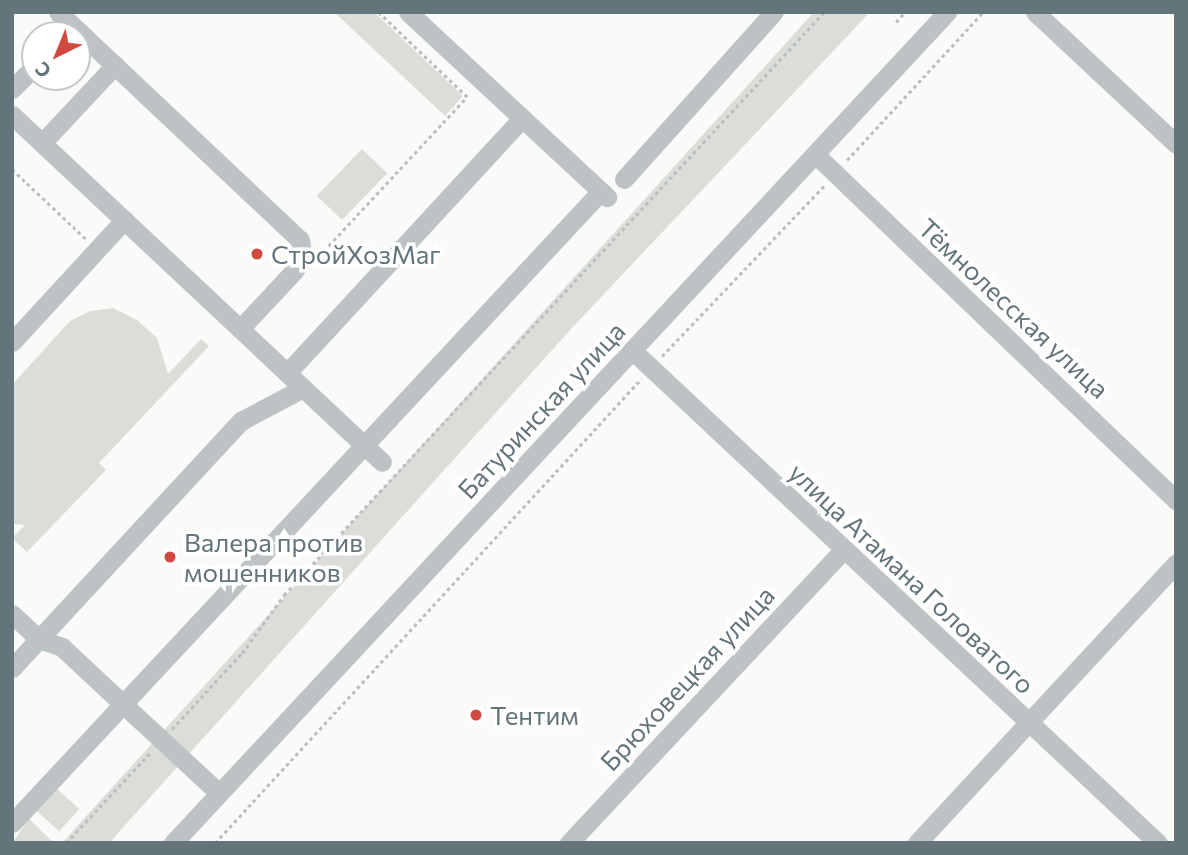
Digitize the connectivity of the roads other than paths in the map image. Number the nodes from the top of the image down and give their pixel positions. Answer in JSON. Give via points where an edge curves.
{"nodes":[{"id":1,"x":408,"y":12,"type":"edge"},
{"id":2,"x":774,"y":12,"type":"edge"},
{"id":3,"x":1035,"y":12,"type":"edge"},
{"id":4,"x":945,"y":13,"type":"edge"},
{"id":5,"x":91,"y":47,"type":"edge"},
{"id":6,"x":115,"y":65,"type":"junction"},
{"id":7,"x":12,"y":115,"type":"edge"},
{"id":8,"x":522,"y":118,"type":"junction"},
{"id":9,"x":42,"y":143,"type":"junction"},
{"id":10,"x":1176,"y":144,"type":"edge"},
{"id":11,"x":816,"y":155,"type":"junction"},
{"id":12,"x":624,"y":179,"type":"dead end"},
{"id":13,"x":124,"y":219,"type":"junction"},
{"id":14,"x":240,"y":329,"type":"junction"},
{"id":15,"x":12,"y":342,"type":"edge"},
{"id":16,"x":632,"y":349,"type":"junction"},
{"id":17,"x":287,"y":373,"type":"junction"},
{"id":18,"x":303,"y":388,"type":"junction"},
{"id":19,"x":364,"y":444,"type":"junction"},
{"id":20,"x":382,"y":462,"type":"dead end"},
{"id":21,"x":1176,"y":500,"type":"edge"},
{"id":22,"x":843,"y":550,"type":"junction"},
{"id":23,"x":1176,"y":563,"type":"edge"},
{"id":24,"x":12,"y":614,"type":"edge"},
{"id":25,"x":39,"y":639,"type":"junction"},
{"id":26,"x":12,"y":668,"type":"edge"},
{"id":27,"x":123,"y":704,"type":"junction"},
{"id":28,"x":1027,"y":723,"type":"junction"},
{"id":29,"x":219,"y":793,"type":"junction"},
{"id":30,"x":12,"y":823,"type":"edge"},
{"id":31,"x":173,"y":843,"type":"edge"},
{"id":32,"x":569,"y":843,"type":"edge"},
{"id":33,"x":917,"y":843,"type":"edge"},
{"id":34,"x":1158,"y":843,"type":"edge"}],
"edges":[{"from":1,"to":8,"type":"street"},
{"from":2,"to":12,"type":"street"},
{"from":3,"to":10,"type":"street"},
{"from":4,"to":11,"type":"street","name":"Батуринская улица"},
{"from":5,"to":6,"type":"street"},
{"from":6,"to":9,"type":"street"},
{"from":6,"to":14,"type":"street","via":[[300,240],[303,258],[295,271]]},
{"from":7,"to":9,"type":"street"},
{"from":8,"to":17,"type":"street"},
{"from":8,"to":19,"type":"street","via":[[604,194]]},
{"from":9,"to":13,"type":"street"},
{"from":11,"to":16,"type":"street","name":"Батуринская улица"},
{"from":11,"to":21,"type":"street","name":"Тёмнолесская улица"},
{"from":13,"to":14,"type":"street"},
{"from":13,"to":15,"type":"street"},
{"from":14,"to":17,"type":"street"},
{"from":16,"to":22,"type":"street","name":"улица Атамана Головатого"},
{"from":16,"to":29,"type":"street","name":"Батуринская улица"},
{"from":17,"to":18,"type":"street"},
{"from":18,"to":19,"type":"street"},
{"from":18,"to":25,"type":"street","via":[[241,421]]},
{"from":19,"to":20,"type":"street"},
{"from":19,"to":27,"type":"street"},
{"from":22,"to":28,"type":"street","name":"улица Атамана Головатого"},
{"from":22,"to":32,"type":"street","name":"Брюховецкая улица"},
{"from":23,"to":28,"type":"street"},
{"from":24,"to":25,"type":"street"},
{"from":25,"to":26,"type":"street"},
{"from":25,"to":27,"type":"street","via":[[62,647]]},
{"from":27,"to":29,"type":"street"},
{"from":27,"to":30,"type":"street"},
{"from":28,"to":33,"type":"street"},
{"from":28,"to":34,"type":"street","name":"улица Атамана Головатого"},
{"from":29,"to":31,"type":"street","name":"Батуринская улица"}]}
